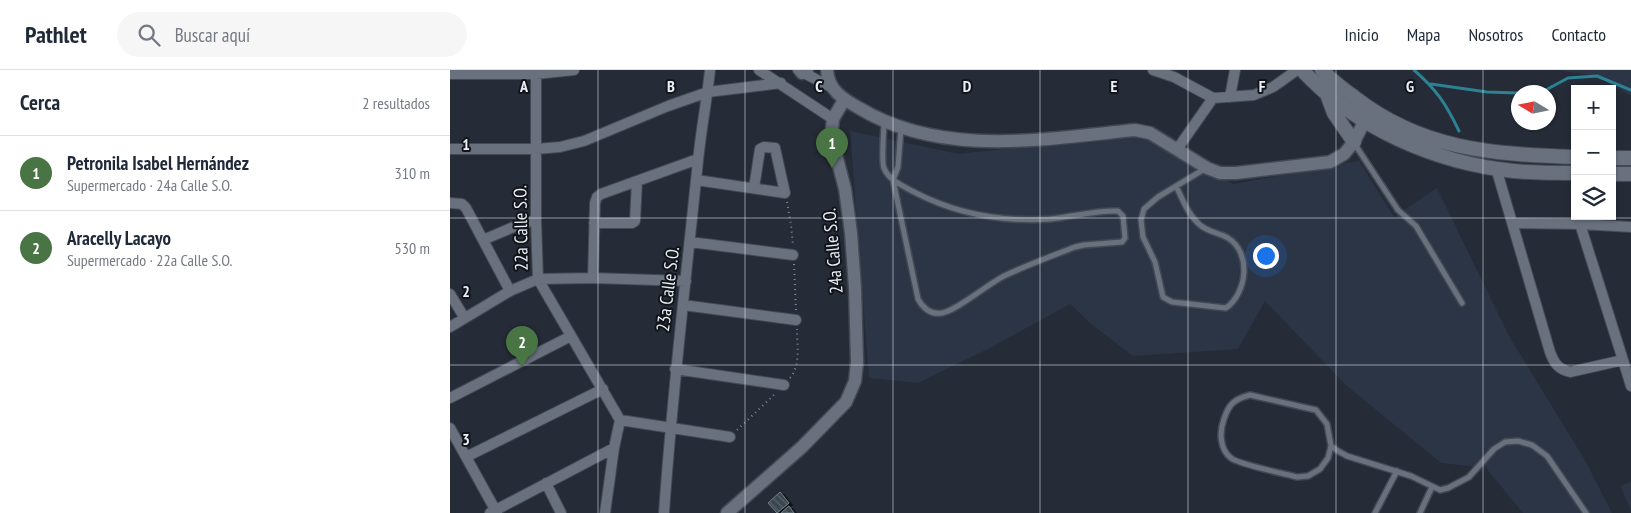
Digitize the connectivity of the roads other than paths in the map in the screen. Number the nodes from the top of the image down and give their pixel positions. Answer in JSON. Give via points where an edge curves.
{"nodes":[{"id":1,"x":574,"y":70,"type":"edge"},
{"id":2,"x":710,"y":70,"type":"edge"},
{"id":3,"x":758,"y":70,"type":"edge"},
{"id":4,"x":827,"y":70,"type":"edge"},
{"id":5,"x":1153,"y":70,"type":"edge"},
{"id":6,"x":1235,"y":70,"type":"edge"},
{"id":7,"x":1297,"y":70,"type":"edge"},
{"id":8,"x":1302,"y":70,"type":"edge"},
{"id":9,"x":1322,"y":70,"type":"edge"},
{"id":10,"x":802,"y":71,"type":"edge"},
{"id":11,"x":450,"y":74,"type":"edge"},
{"id":12,"x":536,"y":74,"type":"junction"},
{"id":13,"x":781,"y":83,"type":"junction"},
{"id":14,"x":831,"y":87,"type":"junction"},
{"id":15,"x":708,"y":92,"type":"junction"},
{"id":16,"x":1328,"y":96,"type":"junction"},
{"id":17,"x":1230,"y":97,"type":"junction"},
{"id":18,"x":1213,"y":98,"type":"junction"},
{"id":19,"x":844,"y":100,"type":"junction"},
{"id":20,"x":1367,"y":116,"type":"junction"},
{"id":21,"x":833,"y":119,"type":"junction"},
{"id":22,"x":884,"y":122,"type":"junction"},
{"id":23,"x":901,"y":128,"type":"junction"},
{"id":24,"x":1354,"y":142,"type":"junction"},
{"id":25,"x":1178,"y":148,"type":"junction"},
{"id":26,"x":450,"y":149,"type":"edge"},
{"id":27,"x":536,"y":149,"type":"junction"},
{"id":28,"x":1571,"y":157,"type":"edge"},
{"id":29,"x":1616,"y":158,"type":"edge"},
{"id":30,"x":1631,"y":158,"type":"edge"},
{"id":31,"x":698,"y":159,"type":"junction"},
{"id":32,"x":1208,"y":168,"type":"junction"},
{"id":33,"x":1496,"y":168,"type":"junction"},
{"id":34,"x":1571,"y":173,"type":"edge"},
{"id":35,"x":1616,"y":174,"type":"edge"},
{"id":36,"x":1631,"y":174,"type":"edge"},
{"id":37,"x":696,"y":180,"type":"junction"},
{"id":38,"x":893,"y":180,"type":"junction"},
{"id":39,"x":637,"y":181,"type":"junction"},
{"id":40,"x":1176,"y":186,"type":"junction"},
{"id":41,"x":754,"y":188,"type":"junction"},
{"id":42,"x":450,"y":202,"type":"edge"},
{"id":43,"x":536,"y":220,"type":"junction"},
{"id":44,"x":594,"y":223,"type":"junction"},
{"id":45,"x":1512,"y":223,"type":"junction"},
{"id":46,"x":1580,"y":224,"type":"junction"},
{"id":47,"x":1631,"y":226,"type":"edge"},
{"id":48,"x":483,"y":240,"type":"junction"},
{"id":49,"x":690,"y":242,"type":"junction"},
{"id":50,"x":793,"y":255,"type":"dead end"},
{"id":51,"x":593,"y":278,"type":"junction"},
{"id":52,"x":538,"y":279,"type":"junction"},
{"id":53,"x":686,"y":281,"type":"junction"},
{"id":54,"x":510,"y":291,"type":"junction"},
{"id":55,"x":450,"y":294,"type":"edge"},
{"id":56,"x":1462,"y":303,"type":"dead end"},
{"id":57,"x":683,"y":305,"type":"junction"},
{"id":58,"x":464,"y":317,"type":"junction"},
{"id":59,"x":796,"y":320,"type":"dead end"},
{"id":60,"x":450,"y":327,"type":"edge"},
{"id":61,"x":571,"y":336,"type":"junction"},
{"id":62,"x":1623,"y":360,"type":"junction"},
{"id":63,"x":675,"y":369,"type":"junction"},
{"id":64,"x":784,"y":385,"type":"dead end"},
{"id":65,"x":1631,"y":386,"type":"edge"},
{"id":66,"x":603,"y":389,"type":"junction"},
{"id":67,"x":450,"y":398,"type":"edge"},
{"id":68,"x":620,"y":420,"type":"junction"},
{"id":69,"x":450,"y":428,"type":"edge"},
{"id":70,"x":670,"y":428,"type":"junction"},
{"id":71,"x":730,"y":437,"type":"dead end"},
{"id":72,"x":1331,"y":446,"type":"junction"},
{"id":73,"x":614,"y":448,"type":"junction"},
{"id":74,"x":466,"y":457,"type":"junction"},
{"id":75,"x":1397,"y":471,"type":"junction"},
{"id":76,"x":546,"y":482,"type":"junction"},
{"id":77,"x":1432,"y":487,"type":"junction"},
{"id":78,"x":494,"y":512,"type":"edge"},
{"id":79,"x":561,"y":513,"type":"edge"},
{"id":80,"x":605,"y":513,"type":"edge"},
{"id":81,"x":664,"y":513,"type":"edge"},
{"id":82,"x":727,"y":513,"type":"edge"},
{"id":83,"x":1375,"y":513,"type":"edge"},
{"id":84,"x":1420,"y":513,"type":"edge"},
{"id":85,"x":1586,"y":513,"type":"edge"}],
"edges":[{"from":1,"to":12,"type":"street"},
{"from":2,"to":15,"type":"street","name":"23a Calle S.O."},
{"from":3,"to":13,"type":"street"},
{"from":4,"to":14,"type":"street"},
{"from":5,"to":18,"type":"street","via":[[1174,77]]},
{"from":6,"to":17,"type":"street"},
{"from":7,"to":17,"type":"street","via":[[1274,88],[1254,95]]},
{"from":8,"to":16,"type":"main road"},
{"from":9,"to":20,"type":"main road"},
{"from":10,"to":14,"type":"street"},
{"from":11,"to":12,"type":"street"},
{"from":12,"to":27,"type":"street","name":"22a Calle S.O."},
{"from":13,"to":15,"type":"street"},
{"from":13,"to":21,"type":"street"},
{"from":14,"to":19,"type":"street"},
{"from":15,"to":27,"type":"street","via":[[584,141]]},
{"from":15,"to":31,"type":"street","name":"23a Calle S.O."},
{"from":16,"to":20,"type":"main road"},
{"from":16,"to":24,"type":"main road","via":[[1334,113]]},
{"from":17,"to":18,"type":"street"},
{"from":18,"to":25,"type":"street"},
{"from":19,"to":21,"type":"street"},
{"from":19,"to":22,"type":"street"},
{"from":20,"to":24,"type":"street"},
{"from":20,"to":28,"type":"main road","via":[[1387,120],[1422,137],[1455,146],[1517,155]]},
{"from":20,"to":33,"type":"main road","via":[[1409,144],[1464,162]]},
{"from":21,"to":82,"type":"street","name":"24a Calle S.O.","via":[[833,143],[845,189],[851,233],[855,288],[855,381],[846,402],[802,447]]},
{"from":22,"to":23,"type":"street"},
{"from":22,"to":38,"type":"lane","via":[[883,167]]},
{"from":23,"to":25,"type":"street","via":[[954,139],[988,141],[1024,141],[1135,130],[1150,133]]},
{"from":23,"to":38,"type":"lane","via":[[898,167]]},
{"from":24,"to":32,"type":"street","via":[[1344,154],[1330,162],[1236,173],[1220,173]]},
{"from":24,"to":56,"type":"lane","via":[[1398,210],[1416,226]]},
{"from":25,"to":32,"type":"street"},
{"from":26,"to":27,"type":"street"},
{"from":27,"to":43,"type":"street","name":"22a Calle S.O."},
{"from":29,"to":30,"type":"main road"},
{"from":31,"to":37,"type":"street","name":"23a Calle S.O."},
{"from":31,"to":39,"type":"street"},
{"from":32,"to":40,"type":"lane"},
{"from":33,"to":34,"type":"main road"},
{"from":33,"to":45,"type":"street"},
{"from":35,"to":36,"type":"main road"},
{"from":37,"to":41,"type":"street"},
{"from":37,"to":49,"type":"street","name":"23a Calle S.O."},
{"from":38,"to":38,"type":"lane","via":[[918,299],[923,307],[935,314],[948,311],[1004,276],[1060,253],[1084,245],[1122,242],[1125,238],[1123,216],[1118,212],[1050,219],[1000,218],[948,207]]},
{"from":39,"to":44,"type":"street","via":[[596,197]]},
{"from":39,"to":44,"type":"street","via":[[635,221]]},
{"from":40,"to":40,"type":"lane","via":[[1144,209],[1141,220],[1143,237],[1155,262],[1164,297],[1172,302],[1226,308],[1234,303],[1244,279],[1238,248],[1229,238],[1201,226],[1189,213]]},
{"from":41,"to":41,"type":"street","via":[[785,193],[774,148],[764,146],[760,150]]},
{"from":42,"to":48,"type":"street","via":[[466,208]]},
{"from":43,"to":48,"type":"street"},
{"from":43,"to":52,"type":"street","name":"22a Calle S.O."},
{"from":44,"to":51,"type":"street"},
{"from":45,"to":46,"type":"street"},
{"from":45,"to":62,"type":"street","via":[[1557,366],[1570,372]]},
{"from":46,"to":47,"type":"street"},
{"from":46,"to":62,"type":"street"},
{"from":48,"to":54,"type":"street"},
{"from":49,"to":50,"type":"street"},
{"from":49,"to":53,"type":"street","name":"23a Calle S.O."},
{"from":51,"to":52,"type":"street"},
{"from":51,"to":53,"type":"street"},
{"from":52,"to":54,"type":"street"},
{"from":52,"to":61,"type":"street","name":"22a Calle S.O."},
{"from":53,"to":57,"type":"street","name":"23a Calle S.O."},
{"from":54,"to":58,"type":"street"},
{"from":55,"to":58,"type":"street"},
{"from":57,"to":59,"type":"street"},
{"from":57,"to":63,"type":"street","name":"23a Calle S.O."},
{"from":58,"to":60,"type":"street"},
{"from":61,"to":66,"type":"street","name":"22a Calle S.O."},
{"from":61,"to":67,"type":"street"},
{"from":62,"to":65,"type":"street"},
{"from":63,"to":64,"type":"street"},
{"from":63,"to":70,"type":"street","name":"23a Calle S.O."},
{"from":66,"to":68,"type":"street","name":"22a Calle S.O."},
{"from":66,"to":74,"type":"street"},
{"from":68,"to":70,"type":"street"},
{"from":68,"to":73,"type":"street"},
{"from":69,"to":74,"type":"street"},
{"from":70,"to":71,"type":"street"},
{"from":70,"to":81,"type":"street","name":"23a Calle S.O."},
{"from":72,"to":72,"type":"lane","via":[[1320,469],[1298,477],[1232,459],[1223,449],[1222,424],[1227,410],[1237,398],[1250,395],[1316,410],[1327,424]]},
{"from":72,"to":75,"type":"lane","via":[[1347,456]]},
{"from":73,"to":76,"type":"street"},
{"from":73,"to":80,"type":"street"},
{"from":74,"to":78,"type":"street"},
{"from":75,"to":77,"type":"lane"},
{"from":75,"to":83,"type":"lane"},
{"from":76,"to":78,"type":"street"},
{"from":76,"to":79,"type":"street"},
{"from":77,"to":84,"type":"lane"},
{"from":77,"to":85,"type":"lane","via":[[1448,488],[1469,477],[1504,442],[1518,442],[1532,445],[1546,456]]}]}
